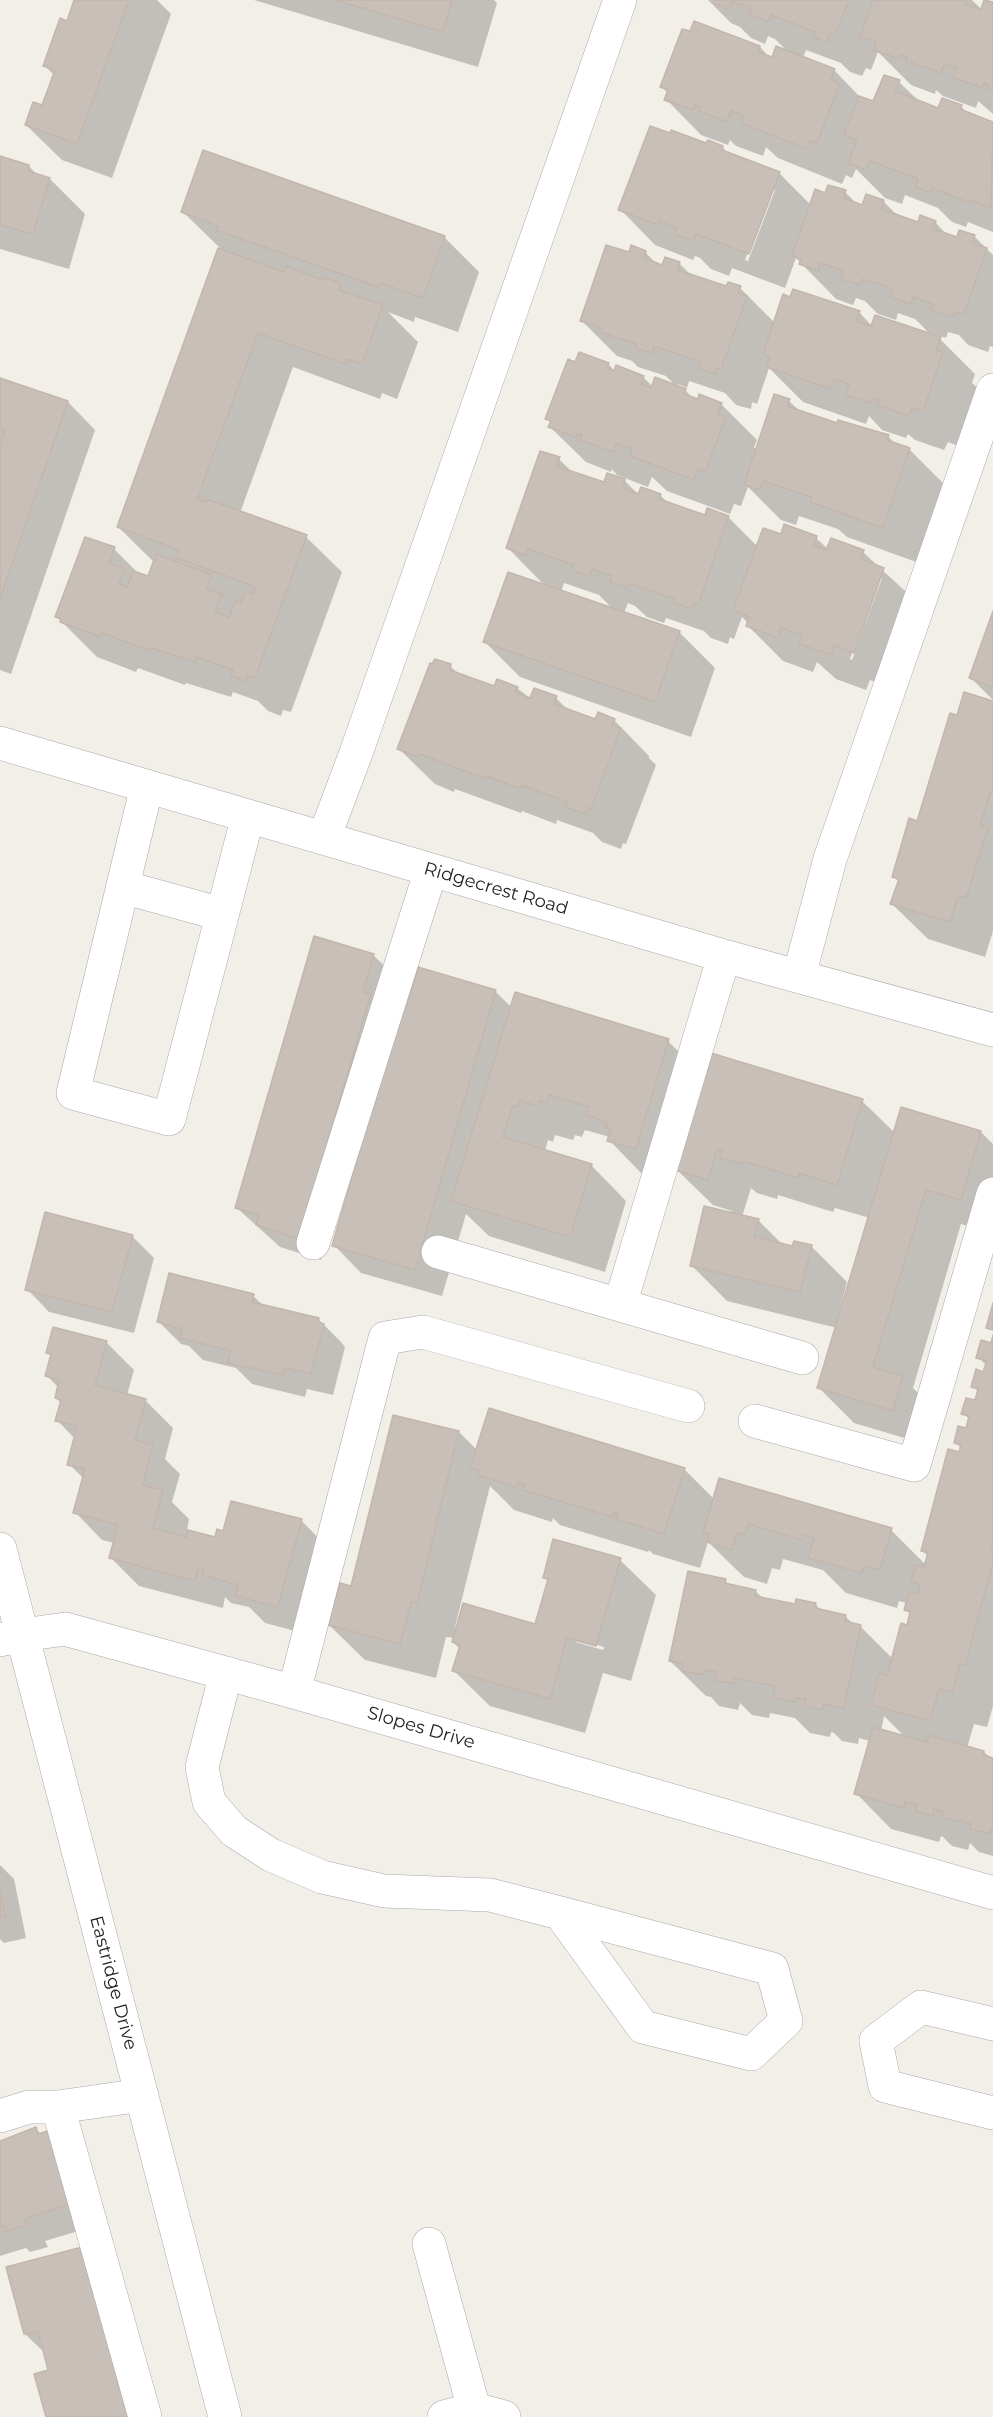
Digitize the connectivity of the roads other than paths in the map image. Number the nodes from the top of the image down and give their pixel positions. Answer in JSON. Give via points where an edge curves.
{"nodes":[{"id":1,"x":620,"y":0,"type":"edge"},
{"id":2,"x":993,"y":390,"type":"edge"},
{"id":3,"x":0,"y":743,"type":"edge"},
{"id":4,"x":147,"y":786,"type":"junction"},
{"id":5,"x":248,"y":816,"type":"junction"},
{"id":6,"x":324,"y":838,"type":"junction"},
{"id":7,"x":431,"y":870,"type":"junction"},
{"id":8,"x":123,"y":887,"type":"junction"},
{"id":9,"x":221,"y":914,"type":"junction"},
{"id":10,"x":724,"y":956,"type":"junction"},
{"id":11,"x":799,"y":976,"type":"junction"},
{"id":12,"x":993,"y":1030,"type":"edge"},
{"id":13,"x":993,"y":1194,"type":"edge"},
{"id":14,"x":313,"y":1243,"type":"dead end"},
{"id":15,"x":438,"y":1252,"type":"dead end"},
{"id":16,"x":620,"y":1305,"type":"junction"},
{"id":17,"x":802,"y":1358,"type":"dead end"},
{"id":18,"x":688,"y":1406,"type":"dead end"},
{"id":19,"x":755,"y":1420,"type":"dead end"},
{"id":20,"x":0,"y":1549,"type":"edge"},
{"id":21,"x":11,"y":1638,"type":"edge"},
{"id":22,"x":226,"y":1672,"type":"junction"},
{"id":23,"x":294,"y":1692,"type":"junction"},
{"id":24,"x":993,"y":1893,"type":"edge"},
{"id":25,"x":560,"y":1913,"type":"junction"},
{"id":26,"x":993,"y":2024,"type":"edge"},
{"id":27,"x":142,"y":2095,"type":"junction"},
{"id":28,"x":58,"y":2107,"type":"junction"},
{"id":29,"x":993,"y":2113,"type":"edge"},
{"id":30,"x":0,"y":2115,"type":"edge"},
{"id":31,"x":429,"y":2244,"type":"dead end"},
{"id":32,"x":474,"y":2414,"type":"edge"},
{"id":33,"x":145,"y":2417,"type":"edge"},
{"id":34,"x":225,"y":2417,"type":"edge"}],
"edges":[{"from":1,"to":6,"type":"street"},
{"from":2,"to":11,"type":"street","via":[[830,858]]},
{"from":3,"to":4,"type":"street","name":"Ridgecrest Road"},
{"from":4,"to":5,"type":"street","name":"Ridgecrest Road"},
{"from":4,"to":8,"type":"street"},
{"from":5,"to":6,"type":"street","name":"Ridgecrest Road"},
{"from":5,"to":9,"type":"street"},
{"from":6,"to":7,"type":"street","name":"Ridgecrest Road"},
{"from":7,"to":10,"type":"street","name":"Ridgecrest Road"},
{"from":7,"to":14,"type":"street"},
{"from":8,"to":9,"type":"street"},
{"from":8,"to":9,"type":"street","via":[[73,1093],[169,1119]]},
{"from":10,"to":11,"type":"street","name":"Ridgecrest Road"},
{"from":10,"to":16,"type":"street"},
{"from":11,"to":12,"type":"street","name":"Ridgecrest Road"},
{"from":13,"to":19,"type":"street","via":[[914,1465]]},
{"from":15,"to":16,"type":"street"},
{"from":16,"to":17,"type":"street"},
{"from":18,"to":23,"type":"street","via":[[423,1332],[385,1338]]},
{"from":20,"to":21,"type":"street","name":"Eastridge Drive"},
{"from":21,"to":22,"type":"street","name":"Slopes Drive","via":[[65,1629]]},
{"from":21,"to":27,"type":"street","name":"Eastridge Drive"},
{"from":22,"to":23,"type":"street","name":"Slopes Drive"},
{"from":22,"to":25,"type":"street","via":[[202,1767],[209,1802],[234,1831],[271,1855],[322,1877],[384,1891],[490,1895]]},
{"from":23,"to":24,"type":"street","name":"Slopes Drive"},
{"from":25,"to":25,"type":"street","via":[[643,2027],[751,2054],[786,2021],[772,1969]]},
{"from":26,"to":29,"type":"street","via":[[921,2007],[876,2041],[885,2086]]},
{"from":27,"to":28,"type":"street"},
{"from":27,"to":34,"type":"street","name":"Eastridge Drive"},
{"from":28,"to":30,"type":"street"},
{"from":28,"to":33,"type":"street"},
{"from":31,"to":32,"type":"street"}]}
